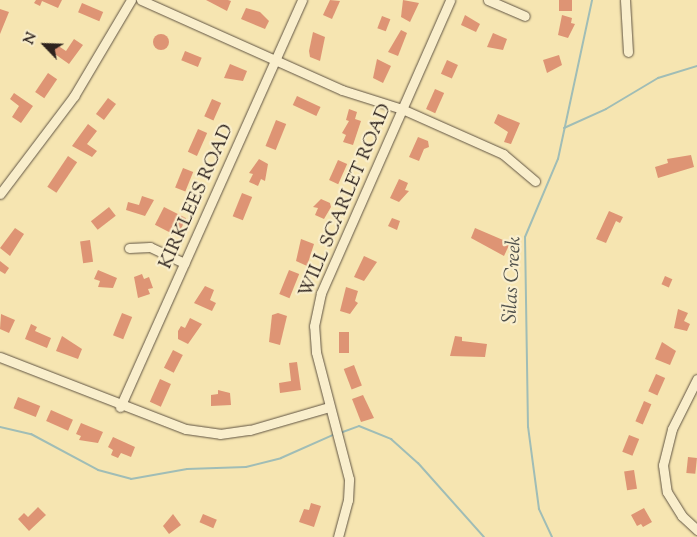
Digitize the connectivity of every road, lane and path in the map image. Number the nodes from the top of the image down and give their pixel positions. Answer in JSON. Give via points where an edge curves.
{"nodes":[{"id":1,"x":132,"y":0,"type":"edge"},
{"id":2,"x":141,"y":0,"type":"edge"},
{"id":3,"x":302,"y":0,"type":"edge"},
{"id":4,"x":450,"y":0,"type":"edge"},
{"id":5,"x":488,"y":0,"type":"edge"},
{"id":6,"x":625,"y":0,"type":"edge"},
{"id":7,"x":525,"y":16,"type":"dead end"},
{"id":8,"x":628,"y":52,"type":"dead end"},
{"id":9,"x":275,"y":60,"type":"junction"},
{"id":10,"x":402,"y":109,"type":"junction"},
{"id":11,"x":535,"y":182,"type":"dead end"},
{"id":12,"x":0,"y":194,"type":"edge"},
{"id":13,"x":129,"y":248,"type":"dead end"},
{"id":14,"x":184,"y":263,"type":"junction"},
{"id":15,"x":0,"y":357,"type":"edge"},
{"id":16,"x":697,"y":379,"type":"edge"},
{"id":17,"x":120,"y":407,"type":"junction"},
{"id":18,"x":329,"y":408,"type":"junction"},
{"id":19,"x":697,"y":530,"type":"edge"},
{"id":20,"x":338,"y":537,"type":"edge"}],
"edges":[{"from":1,"to":12,"type":"street","via":[[74,96]]},
{"from":2,"to":9,"type":"street"},
{"from":3,"to":9,"type":"street","name":"KIRKLEES ROAD"},
{"from":4,"to":10,"type":"street","name":"WILL SCARLET ROAD"},
{"from":5,"to":7,"type":"street"},
{"from":6,"to":8,"type":"street"},
{"from":9,"to":10,"type":"street","via":[[342,90]]},
{"from":9,"to":14,"type":"street","name":"KIRKLEES ROAD"},
{"from":10,"to":11,"type":"street","via":[[502,154]]},
{"from":10,"to":18,"type":"street","name":"WILL SCARLET ROAD","via":[[321,293],[314,326],[316,352]]},
{"from":13,"to":14,"type":"street","via":[[150,248]]},
{"from":14,"to":17,"type":"street","name":"KIRKLEES ROAD"},
{"from":15,"to":17,"type":"street"},
{"from":16,"to":19,"type":"street","via":[[672,429],[663,465],[667,492],[682,516]]},
{"from":17,"to":18,"type":"street","via":[[186,430],[220,434],[250,430]]},
{"from":18,"to":20,"type":"street","name":"WILL SCARLET ROAD","via":[[348,479],[347,508]]}]}
